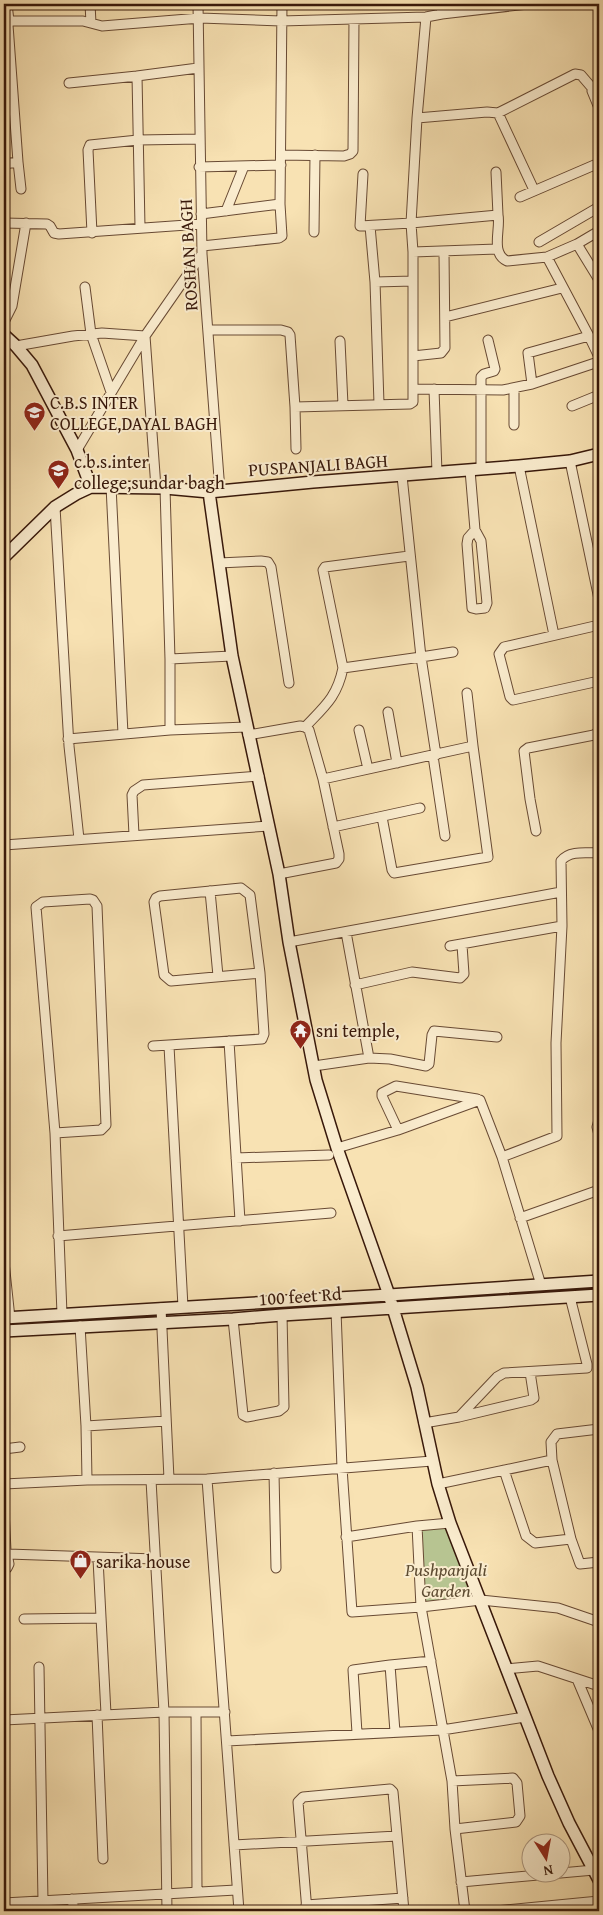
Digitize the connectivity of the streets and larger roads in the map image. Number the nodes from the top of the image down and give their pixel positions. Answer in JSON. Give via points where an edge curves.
{"nodes":[{"id":1,"x":7,"y":4,"type":"edge"},
{"id":2,"x":90,"y":4,"type":"edge"},
{"id":3,"x":198,"y":4,"type":"edge"},
{"id":4,"x":282,"y":4,"type":"edge"},
{"id":5,"x":441,"y":4,"type":"edge"},
{"id":6,"x":528,"y":4,"type":"edge"},
{"id":7,"x":493,"y":6,"type":"edge"},
{"id":8,"x":442,"y":14,"type":"junction"},
{"id":9,"x":426,"y":17,"type":"junction"},
{"id":10,"x":200,"y":18,"type":"junction"},
{"id":11,"x":354,"y":19,"type":"junction"},
{"id":12,"x":9,"y":21,"type":"junction"},
{"id":13,"x":281,"y":21,"type":"junction"},
{"id":14,"x":91,"y":23,"type":"junction"},
{"id":15,"x":198,"y":68,"type":"junction"},
{"id":16,"x":137,"y":76,"type":"junction"},
{"id":17,"x":69,"y":83,"type":"dead end"},
{"id":18,"x":596,"y":86,"type":"edge"},
{"id":19,"x":599,"y":108,"type":"edge"},
{"id":20,"x":498,"y":113,"type":"junction"},
{"id":21,"x":417,"y":118,"type":"junction"},
{"id":22,"x":200,"y":139,"type":"junction"},
{"id":23,"x":138,"y":140,"type":"junction"},
{"id":24,"x":281,"y":155,"type":"junction"},
{"id":25,"x":315,"y":155,"type":"junction"},
{"id":26,"x":18,"y":162,"type":"junction"},
{"id":27,"x":4,"y":164,"type":"edge"},
{"id":28,"x":599,"y":164,"type":"edge"},
{"id":29,"x":281,"y":165,"type":"junction"},
{"id":30,"x":244,"y":166,"type":"junction"},
{"id":31,"x":200,"y":167,"type":"junction"},
{"id":32,"x":496,"y":172,"type":"dead end"},
{"id":33,"x":364,"y":174,"type":"dead end"},
{"id":34,"x":21,"y":189,"type":"dead end"},
{"id":35,"x":534,"y":190,"type":"junction"},
{"id":36,"x":520,"y":197,"type":"dead end"},
{"id":37,"x":280,"y":204,"type":"junction"},
{"id":38,"x":599,"y":207,"type":"edge"},
{"id":39,"x":226,"y":211,"type":"junction"},
{"id":40,"x":498,"y":215,"type":"junction"},
{"id":41,"x":201,"y":219,"type":"junction"},
{"id":42,"x":4,"y":223,"type":"edge"},
{"id":43,"x":26,"y":223,"type":"junction"},
{"id":44,"x":411,"y":223,"type":"junction"},
{"id":45,"x":370,"y":226,"type":"junction"},
{"id":46,"x":140,"y":227,"type":"junction"},
{"id":47,"x":599,"y":231,"type":"edge"},
{"id":48,"x":314,"y":232,"type":"dead end"},
{"id":49,"x":92,"y":233,"type":"junction"},
{"id":50,"x":538,"y":242,"type":"dead end"},
{"id":51,"x":577,"y":244,"type":"junction"},
{"id":52,"x":497,"y":249,"type":"junction"},
{"id":53,"x":202,"y":250,"type":"junction"},
{"id":54,"x":413,"y":252,"type":"junction"},
{"id":55,"x":444,"y":252,"type":"junction"},
{"id":56,"x":547,"y":257,"type":"junction"},
{"id":57,"x":599,"y":280,"type":"edge"},
{"id":58,"x":413,"y":281,"type":"junction"},
{"id":59,"x":375,"y":282,"type":"junction"},
{"id":60,"x":85,"y":287,"type":"dead end"},
{"id":61,"x":562,"y":288,"type":"junction"},
{"id":62,"x":445,"y":317,"type":"junction"},
{"id":63,"x":4,"y":322,"type":"edge"},
{"id":64,"x":209,"y":330,"type":"junction"},
{"id":65,"x":91,"y":334,"type":"junction"},
{"id":66,"x":4,"y":335,"type":"edge"},
{"id":67,"x":145,"y":336,"type":"junction"},
{"id":68,"x":590,"y":336,"type":"junction"},
{"id":69,"x":488,"y":340,"type":"dead end"},
{"id":70,"x":340,"y":341,"type":"dead end"},
{"id":71,"x":16,"y":346,"type":"junction"},
{"id":72,"x":413,"y":356,"type":"junction"},
{"id":73,"x":532,"y":384,"type":"junction"},
{"id":74,"x":413,"y":389,"type":"junction"},
{"id":75,"x":434,"y":389,"type":"junction"},
{"id":76,"x":514,"y":389,"type":"junction"},
{"id":77,"x":483,"y":391,"type":"junction"},
{"id":78,"x":111,"y":392,"type":"junction"},
{"id":79,"x":599,"y":395,"type":"edge"},
{"id":80,"x":379,"y":404,"type":"junction"},
{"id":81,"x":343,"y":406,"type":"junction"},
{"id":82,"x":572,"y":406,"type":"dead end"},
{"id":83,"x":295,"y":407,"type":"junction"},
{"id":84,"x":514,"y":424,"type":"dead end"},
{"id":85,"x":77,"y":450,"type":"junction"},
{"id":86,"x":296,"y":450,"type":"dead end"},
{"id":87,"x":599,"y":454,"type":"edge"},
{"id":88,"x":570,"y":461,"type":"junction"},
{"id":89,"x":519,"y":466,"type":"junction"},
{"id":90,"x":476,"y":470,"type":"junction"},
{"id":91,"x":437,"y":473,"type":"junction"},
{"id":92,"x":402,"y":476,"type":"junction"},
{"id":93,"x":111,"y":486,"type":"junction"},
{"id":94,"x":91,"y":487,"type":"junction"},
{"id":95,"x":161,"y":488,"type":"junction"},
{"id":96,"x":214,"y":492,"type":"junction"},
{"id":97,"x":55,"y":507,"type":"junction"},
{"id":98,"x":475,"y":530,"type":"junction"},
{"id":99,"x":409,"y":556,"type":"junction"},
{"id":100,"x":4,"y":557,"type":"edge"},
{"id":101,"x":219,"y":563,"type":"junction"},
{"id":102,"x":599,"y":599,"type":"edge"},
{"id":103,"x":599,"y":625,"type":"edge"},
{"id":104,"x":554,"y":635,"type":"junction"},
{"id":105,"x":453,"y":652,"type":"dead end"},
{"id":106,"x":232,"y":656,"type":"junction"},
{"id":107,"x":421,"y":657,"type":"junction"},
{"id":108,"x":170,"y":659,"type":"junction"},
{"id":109,"x":343,"y":668,"type":"junction"},
{"id":110,"x":599,"y":681,"type":"edge"},
{"id":111,"x":289,"y":683,"type":"dead end"},
{"id":112,"x":467,"y":693,"type":"dead end"},
{"id":113,"x":388,"y":712,"type":"dead end"},
{"id":114,"x":306,"y":727,"type":"junction"},
{"id":115,"x":170,"y":730,"type":"junction"},
{"id":116,"x":359,"y":730,"type":"dead end"},
{"id":117,"x":247,"y":731,"type":"junction"},
{"id":118,"x":599,"y":731,"type":"edge"},
{"id":119,"x":123,"y":734,"type":"junction"},
{"id":120,"x":68,"y":739,"type":"junction"},
{"id":121,"x":473,"y":746,"type":"junction"},
{"id":122,"x":435,"y":755,"type":"junction"},
{"id":123,"x":397,"y":763,"type":"junction"},
{"id":124,"x":368,"y":769,"type":"junction"},
{"id":125,"x":259,"y":776,"type":"junction"},
{"id":126,"x":323,"y":779,"type":"junction"},
{"id":127,"x":420,"y":808,"type":"dead end"},
{"id":128,"x":382,"y":816,"type":"junction"},
{"id":129,"x":269,"y":826,"type":"junction"},
{"id":130,"x":333,"y":827,"type":"junction"},
{"id":131,"x":536,"y":830,"type":"dead end"},
{"id":132,"x":134,"y":835,"type":"junction"},
{"id":133,"x":446,"y":836,"type":"dead end"},
{"id":134,"x":79,"y":840,"type":"junction"},
{"id":135,"x":4,"y":845,"type":"edge"},
{"id":136,"x":599,"y":853,"type":"edge"},
{"id":137,"x":279,"y":874,"type":"junction"},
{"id":138,"x":210,"y":891,"type":"junction"},
{"id":139,"x":561,"y":892,"type":"junction"},
{"id":140,"x":562,"y":926,"type":"junction"},
{"id":141,"x":346,"y":932,"type":"junction"},
{"id":142,"x":288,"y":942,"type":"junction"},
{"id":143,"x":462,"y":945,"type":"junction"},
{"id":144,"x":450,"y":946,"type":"dead end"},
{"id":145,"x":260,"y":973,"type":"junction"},
{"id":146,"x":218,"y":976,"type":"junction"},
{"id":147,"x":355,"y":985,"type":"junction"},
{"id":148,"x":497,"y":1037,"type":"dead end"},
{"id":149,"x":229,"y":1042,"type":"junction"},
{"id":150,"x":153,"y":1046,"type":"dead end"},
{"id":151,"x":169,"y":1046,"type":"junction"},
{"id":152,"x":369,"y":1058,"type":"junction"},
{"id":153,"x":314,"y":1066,"type":"junction"},
{"id":154,"x":480,"y":1100,"type":"junction"},
{"id":155,"x":599,"y":1120,"type":"edge"},
{"id":156,"x":398,"y":1130,"type":"junction"},
{"id":157,"x":55,"y":1133,"type":"junction"},
{"id":158,"x":599,"y":1135,"type":"edge"},
{"id":159,"x":333,"y":1152,"type":"junction"},
{"id":160,"x":502,"y":1157,"type":"junction"},
{"id":161,"x":236,"y":1158,"type":"junction"},
{"id":162,"x":599,"y":1190,"type":"edge"},
{"id":163,"x":330,"y":1213,"type":"dead end"},
{"id":164,"x":520,"y":1218,"type":"junction"},
{"id":165,"x":240,"y":1221,"type":"junction"},
{"id":166,"x":178,"y":1226,"type":"junction"},
{"id":167,"x":58,"y":1236,"type":"junction"},
{"id":168,"x":4,"y":1262,"type":"edge"},
{"id":169,"x":599,"y":1280,"type":"edge"},
{"id":170,"x":541,"y":1285,"type":"junction"},
{"id":171,"x":390,"y":1295,"type":"junction"},
{"id":172,"x":599,"y":1295,"type":"edge"},
{"id":173,"x":570,"y":1297,"type":"junction"},
{"id":174,"x":183,"y":1307,"type":"junction"},
{"id":175,"x":161,"y":1308,"type":"junction"},
{"id":176,"x":392,"y":1308,"type":"junction"},
{"id":177,"x":336,"y":1311,"type":"junction"},
{"id":178,"x":62,"y":1314,"type":"junction"},
{"id":179,"x":282,"y":1314,"type":"junction"},
{"id":180,"x":7,"y":1318,"type":"edge"},
{"id":181,"x":233,"y":1319,"type":"junction"},
{"id":182,"x":162,"y":1322,"type":"junction"},
{"id":183,"x":80,"y":1326,"type":"junction"},
{"id":184,"x":4,"y":1331,"type":"edge"},
{"id":185,"x":530,"y":1372,"type":"junction"},
{"id":186,"x":459,"y":1417,"type":"junction"},
{"id":187,"x":166,"y":1421,"type":"junction"},
{"id":188,"x":424,"y":1423,"type":"junction"},
{"id":189,"x":86,"y":1426,"type":"junction"},
{"id":190,"x":599,"y":1429,"type":"edge"},
{"id":191,"x":20,"y":1447,"type":"dead end"},
{"id":192,"x":4,"y":1449,"type":"edge"},
{"id":193,"x":552,"y":1460,"type":"junction"},
{"id":194,"x":432,"y":1461,"type":"junction"},
{"id":195,"x":342,"y":1468,"type":"junction"},
{"id":196,"x":504,"y":1470,"type":"junction"},
{"id":197,"x":274,"y":1472,"type":"junction"},
{"id":198,"x":169,"y":1479,"type":"junction"},
{"id":199,"x":207,"y":1479,"type":"junction"},
{"id":200,"x":88,"y":1480,"type":"junction"},
{"id":201,"x":151,"y":1480,"type":"junction"},
{"id":202,"x":4,"y":1484,"type":"edge"},
{"id":203,"x":438,"y":1484,"type":"junction"},
{"id":204,"x":4,"y":1509,"type":"edge"},
{"id":205,"x":450,"y":1523,"type":"junction"},
{"id":206,"x":417,"y":1526,"type":"junction"},
{"id":207,"x":346,"y":1537,"type":"junction"},
{"id":208,"x":572,"y":1539,"type":"junction"},
{"id":209,"x":7,"y":1554,"type":"junction"},
{"id":210,"x":98,"y":1559,"type":"junction"},
{"id":211,"x":155,"y":1559,"type":"junction"},
{"id":212,"x":599,"y":1562,"type":"edge"},
{"id":213,"x":4,"y":1568,"type":"edge"},
{"id":214,"x":276,"y":1568,"type":"dead end"},
{"id":215,"x":481,"y":1600,"type":"junction"},
{"id":216,"x":421,"y":1607,"type":"junction"},
{"id":217,"x":101,"y":1618,"type":"junction"},
{"id":218,"x":24,"y":1619,"type":"dead end"},
{"id":219,"x":599,"y":1622,"type":"edge"},
{"id":220,"x":430,"y":1661,"type":"junction"},
{"id":221,"x":390,"y":1665,"type":"junction"},
{"id":222,"x":39,"y":1667,"type":"dead end"},
{"id":223,"x":506,"y":1669,"type":"junction"},
{"id":224,"x":577,"y":1679,"type":"junction"},
{"id":225,"x":599,"y":1686,"type":"edge"},
{"id":226,"x":164,"y":1712,"type":"junction"},
{"id":227,"x":196,"y":1712,"type":"junction"},
{"id":228,"x":225,"y":1712,"type":"junction"},
{"id":229,"x":102,"y":1715,"type":"junction"},
{"id":230,"x":525,"y":1717,"type":"junction"},
{"id":231,"x":40,"y":1718,"type":"junction"},
{"id":232,"x":4,"y":1720,"type":"edge"},
{"id":233,"x":442,"y":1730,"type":"junction"},
{"id":234,"x":599,"y":1730,"type":"edge"},
{"id":235,"x":395,"y":1732,"type":"junction"},
{"id":236,"x":357,"y":1733,"type":"junction"},
{"id":237,"x":227,"y":1741,"type":"junction"},
{"id":238,"x":452,"y":1781,"type":"junction"},
{"id":239,"x":455,"y":1829,"type":"junction"},
{"id":240,"x":397,"y":1836,"type":"junction"},
{"id":241,"x":301,"y":1841,"type":"junction"},
{"id":242,"x":234,"y":1845,"type":"junction"},
{"id":243,"x":103,"y":1859,"type":"dead end"},
{"id":244,"x":597,"y":1875,"type":"edge"},
{"id":245,"x":461,"y":1882,"type":"junction"},
{"id":246,"x":236,"y":1890,"type":"junction"},
{"id":247,"x":197,"y":1891,"type":"junction"},
{"id":248,"x":165,"y":1893,"type":"junction"},
{"id":249,"x":403,"y":1898,"type":"junction"},
{"id":250,"x":72,"y":1899,"type":"junction"},
{"id":251,"x":43,"y":1901,"type":"junction"},
{"id":252,"x":599,"y":1901,"type":"edge"},
{"id":253,"x":8,"y":1906,"type":"edge"},
{"id":254,"x":369,"y":1906,"type":"edge"},
{"id":255,"x":306,"y":1908,"type":"edge"},
{"id":256,"x":74,"y":1911,"type":"edge"},
{"id":257,"x":167,"y":1911,"type":"edge"},
{"id":258,"x":239,"y":1911,"type":"edge"},
{"id":259,"x":404,"y":1911,"type":"edge"},
{"id":260,"x":465,"y":1911,"type":"edge"},
{"id":261,"x":496,"y":1911,"type":"edge"}],
"edges":[{"from":1,"to":12,"type":"street"},
{"from":2,"to":14,"type":"street"},
{"from":3,"to":10,"type":"street","name":"ROSHAN BAGH"},
{"from":4,"to":13,"type":"street"},
{"from":5,"to":8,"type":"street"},
{"from":6,"to":7,"type":"street"},
{"from":7,"to":8,"type":"street"},
{"from":8,"to":9,"type":"street"},
{"from":9,"to":11,"type":"street"},
{"from":9,"to":21,"type":"street"},
{"from":10,"to":13,"type":"street"},
{"from":10,"to":14,"type":"street","via":[[102,26]]},
{"from":10,"to":15,"type":"street","name":"ROSHAN BAGH"},
{"from":11,"to":13,"type":"street"},
{"from":11,"to":25,"type":"street","via":[[354,150],[348,155]]},
{"from":12,"to":14,"type":"street"},
{"from":12,"to":26,"type":"street"},
{"from":13,"to":24,"type":"street"},
{"from":15,"to":16,"type":"street"},
{"from":15,"to":22,"type":"street","name":"ROSHAN BAGH"},
{"from":16,"to":17,"type":"street"},
{"from":16,"to":23,"type":"street"},
{"from":18,"to":19,"type":"street","via":[[592,95]]},
{"from":18,"to":20,"type":"street","via":[[575,74]]},
{"from":20,"to":21,"type":"street"},
{"from":20,"to":35,"type":"street"},
{"from":21,"to":44,"type":"street"},
{"from":22,"to":23,"type":"street"},
{"from":22,"to":31,"type":"street","name":"ROSHAN BAGH"},
{"from":23,"to":46,"type":"street"},
{"from":23,"to":49,"type":"street","via":[[95,143],[88,147]]},
{"from":24,"to":25,"type":"street"},
{"from":24,"to":29,"type":"street"},
{"from":25,"to":48,"type":"street"},
{"from":26,"to":27,"type":"street"},
{"from":26,"to":34,"type":"street"},
{"from":28,"to":35,"type":"street"},
{"from":29,"to":30,"type":"street"},
{"from":29,"to":37,"type":"street"},
{"from":30,"to":31,"type":"street"},
{"from":30,"to":39,"type":"street"},
{"from":31,"to":41,"type":"street","name":"ROSHAN BAGH"},
{"from":32,"to":40,"type":"street"},
{"from":33,"to":45,"type":"street","via":[[359,223]]},
{"from":35,"to":36,"type":"street"},
{"from":37,"to":39,"type":"street"},
{"from":37,"to":53,"type":"street","via":[[282,238]]},
{"from":38,"to":50,"type":"street"},
{"from":39,"to":41,"type":"street"},
{"from":40,"to":44,"type":"street"},
{"from":40,"to":52,"type":"street"},
{"from":41,"to":46,"type":"street"},
{"from":41,"to":53,"type":"street","name":"ROSHAN BAGH"},
{"from":42,"to":43,"type":"street"},
{"from":43,"to":49,"type":"street","via":[[48,225],[59,234]]},
{"from":43,"to":63,"type":"street","via":[[12,306]]},
{"from":44,"to":45,"type":"street"},
{"from":44,"to":54,"type":"street"},
{"from":45,"to":59,"type":"street"},
{"from":46,"to":49,"type":"street"},
{"from":47,"to":51,"type":"street"},
{"from":51,"to":56,"type":"street"},
{"from":51,"to":57,"type":"street"},
{"from":52,"to":55,"type":"street"},
{"from":52,"to":56,"type":"street","via":[[507,262]]},
{"from":53,"to":64,"type":"street","name":"ROSHAN BAGH"},
{"from":53,"to":67,"type":"street"},
{"from":54,"to":55,"type":"street"},
{"from":54,"to":58,"type":"street"},
{"from":55,"to":62,"type":"street"},
{"from":56,"to":61,"type":"street"},
{"from":58,"to":59,"type":"street"},
{"from":58,"to":72,"type":"street"},
{"from":59,"to":80,"type":"street"},
{"from":60,"to":65,"type":"street"},
{"from":61,"to":62,"type":"street"},
{"from":61,"to":68,"type":"street"},
{"from":62,"to":72,"type":"street","via":[[444,351]]},
{"from":64,"to":83,"type":"street","via":[[288,332]]},
{"from":64,"to":96,"type":"street","name":"ROSHAN BAGH"},
{"from":65,"to":67,"type":"street"},
{"from":65,"to":71,"type":"street"},
{"from":65,"to":78,"type":"street"},
{"from":66,"to":71,"type":"street"},
{"from":67,"to":78,"type":"street"},
{"from":67,"to":95,"type":"street"},
{"from":68,"to":73,"type":"street","via":[[528,353]]},
{"from":68,"to":73,"type":"street","via":[[598,362]]},
{"from":69,"to":77,"type":"street","via":[[495,369],[482,375]]},
{"from":70,"to":81,"type":"street"},
{"from":71,"to":85,"type":"street","via":[[32,365]]},
{"from":72,"to":74,"type":"street"},
{"from":73,"to":76,"type":"street"},
{"from":74,"to":75,"type":"street"},
{"from":74,"to":80,"type":"street","via":[[412,403]]},
{"from":75,"to":77,"type":"street"},
{"from":75,"to":91,"type":"street"},
{"from":76,"to":77,"type":"street"},
{"from":76,"to":84,"type":"street"},
{"from":77,"to":90,"type":"street"},
{"from":78,"to":85,"type":"street"},
{"from":79,"to":82,"type":"street"},
{"from":80,"to":81,"type":"street"},
{"from":81,"to":83,"type":"street"},
{"from":83,"to":86,"type":"street"},
{"from":85,"to":94,"type":"street"},
{"from":87,"to":88,"type":"street","name":"PUSPANJALI BAGH"},
{"from":88,"to":89,"type":"street","name":"PUSPANJALI BAGH"},
{"from":88,"to":102,"type":"street"},
{"from":89,"to":90,"type":"street","name":"PUSPANJALI BAGH"},
{"from":89,"to":104,"type":"street"},
{"from":90,"to":91,"type":"street","name":"PUSPANJALI BAGH"},
{"from":90,"to":98,"type":"street"},
{"from":91,"to":92,"type":"street","name":"PUSPANJALI BAGH"},
{"from":92,"to":96,"type":"street","name":"PUSPANJALI BAGH"},
{"from":92,"to":99,"type":"street"},
{"from":93,"to":94,"type":"street","name":"PUSPANJALI BAGH"},
{"from":93,"to":95,"type":"street","name":"PUSPANJALI BAGH"},
{"from":93,"to":119,"type":"street"},
{"from":94,"to":97,"type":"street","name":"PUSPANJALI BAGH"},
{"from":95,"to":96,"type":"street","name":"PUSPANJALI BAGH"},
{"from":95,"to":108,"type":"street"},
{"from":96,"to":101,"type":"street"},
{"from":97,"to":100,"type":"street","name":"PUSPANJALI BAGH"},
{"from":97,"to":120,"type":"street"},
{"from":98,"to":98,"type":"street","via":[[481,541],[487,603],[485,608],[476,610],[472,608],[467,544]]},
{"from":99,"to":107,"type":"street"},
{"from":99,"to":109,"type":"street","via":[[325,567],[323,570]]},
{"from":101,"to":106,"type":"street"},
{"from":101,"to":111,"type":"street","via":[[261,561],[268,562],[271,567]]},
{"from":103,"to":104,"type":"street"},
{"from":104,"to":110,"type":"street","via":[[504,647],[500,651],[512,699]]},
{"from":105,"to":107,"type":"street"},
{"from":106,"to":108,"type":"street"},
{"from":106,"to":117,"type":"street"},
{"from":107,"to":109,"type":"street"},
{"from":107,"to":122,"type":"street"},
{"from":108,"to":115,"type":"street"},
{"from":109,"to":114,"type":"street","via":[[334,696]]},
{"from":112,"to":121,"type":"street"},
{"from":113,"to":123,"type":"street"},
{"from":114,"to":117,"type":"street"},
{"from":114,"to":126,"type":"street"},
{"from":115,"to":117,"type":"street"},
{"from":115,"to":119,"type":"street"},
{"from":116,"to":124,"type":"street"},
{"from":117,"to":125,"type":"street"},
{"from":118,"to":131,"type":"street","via":[[594,735],[524,751]]},
{"from":119,"to":120,"type":"street"},
{"from":120,"to":134,"type":"street"},
{"from":121,"to":122,"type":"street"},
{"from":121,"to":128,"type":"street","via":[[488,857],[394,873]]},
{"from":122,"to":123,"type":"street"},
{"from":122,"to":133,"type":"street"},
{"from":123,"to":124,"type":"street"},
{"from":124,"to":126,"type":"street"},
{"from":125,"to":129,"type":"street"},
{"from":125,"to":132,"type":"street","via":[[142,785],[132,795]]},
{"from":126,"to":130,"type":"street"},
{"from":127,"to":128,"type":"street"},
{"from":128,"to":130,"type":"street"},
{"from":129,"to":132,"type":"street"},
{"from":129,"to":137,"type":"street"},
{"from":130,"to":137,"type":"street","via":[[339,854],[336,864]]},
{"from":132,"to":134,"type":"street"},
{"from":134,"to":135,"type":"street"},
{"from":136,"to":139,"type":"street","via":[[564,856],[560,867]]},
{"from":137,"to":142,"type":"street"},
{"from":138,"to":145,"type":"street","via":[[241,888],[250,896]]},
{"from":138,"to":146,"type":"street"},
{"from":138,"to":146,"type":"street","via":[[160,896],[154,902],[167,979]]},
{"from":139,"to":140,"type":"street"},
{"from":139,"to":141,"type":"street"},
{"from":140,"to":143,"type":"street"},
{"from":140,"to":160,"type":"street","via":[[556,1043],[558,1134]]},
{"from":141,"to":142,"type":"street"},
{"from":141,"to":147,"type":"street"},
{"from":142,"to":153,"type":"street"},
{"from":143,"to":144,"type":"street"},
{"from":143,"to":147,"type":"street","via":[[464,974],[460,978],[412,972]]},
{"from":145,"to":146,"type":"street"},
{"from":145,"to":149,"type":"street","via":[[264,1037]]},
{"from":147,"to":152,"type":"street"},
{"from":148,"to":152,"type":"street","via":[[434,1031],[426,1066]]},
{"from":149,"to":151,"type":"street"},
{"from":149,"to":161,"type":"street"},
{"from":150,"to":151,"type":"street"},
{"from":151,"to":166,"type":"street"},
{"from":152,"to":153,"type":"street"},
{"from":153,"to":159,"type":"street"},
{"from":154,"to":156,"type":"street"},
{"from":154,"to":156,"type":"street","via":[[392,1087],[382,1096]]},
{"from":154,"to":160,"type":"street"},
{"from":155,"to":158,"type":"street"},
{"from":156,"to":159,"type":"street"},
{"from":157,"to":157,"type":"street","via":[[36,907],[43,902],[90,899],[97,906],[106,1125],[101,1130]]},
{"from":157,"to":167,"type":"street"},
{"from":159,"to":161,"type":"street"},
{"from":159,"to":171,"type":"street"},
{"from":160,"to":164,"type":"street"},
{"from":161,"to":165,"type":"street"},
{"from":162,"to":164,"type":"street"},
{"from":163,"to":165,"type":"street"},
{"from":164,"to":170,"type":"street"},
{"from":165,"to":166,"type":"street"},
{"from":166,"to":167,"type":"street"},
{"from":166,"to":174,"type":"street"},
{"from":167,"to":178,"type":"street"},
{"from":168,"to":180,"type":"street"},
{"from":169,"to":170,"type":"street"},
{"from":170,"to":171,"type":"street"},
{"from":171,"to":174,"type":"street"},
{"from":171,"to":176,"type":"street"},
{"from":172,"to":173,"type":"street","name":"100 feet Rd"},
{"from":173,"to":176,"type":"street","name":"100 feet Rd"},
{"from":173,"to":185,"type":"street","via":[[587,1368]]},
{"from":174,"to":175,"type":"street"},
{"from":175,"to":178,"type":"street"},
{"from":175,"to":182,"type":"street"},
{"from":176,"to":177,"type":"street","name":"100 feet Rd"},
{"from":176,"to":188,"type":"street","via":[[417,1387]]},
{"from":177,"to":179,"type":"street","name":"100 feet Rd"},
{"from":177,"to":195,"type":"street"},
{"from":178,"to":180,"type":"street"},
{"from":179,"to":181,"type":"street","name":"100 feet Rd"},
{"from":179,"to":181,"type":"street","via":[[284,1407],[280,1411],[247,1417],[243,1415]]},
{"from":181,"to":182,"type":"street","name":"100 feet Rd"},
{"from":182,"to":183,"type":"street","name":"100 feet Rd"},
{"from":182,"to":187,"type":"street"},
{"from":183,"to":184,"type":"street","name":"100 feet Rd"},
{"from":183,"to":189,"type":"street"},
{"from":185,"to":186,"type":"street","via":[[504,1373]]},
{"from":185,"to":186,"type":"street","via":[[533,1400]]},
{"from":186,"to":188,"type":"street"},
{"from":187,"to":189,"type":"street"},
{"from":187,"to":198,"type":"street"},
{"from":188,"to":194,"type":"street"},
{"from":189,"to":200,"type":"street"},
{"from":190,"to":193,"type":"street","via":[[557,1434],[551,1442]]},
{"from":191,"to":192,"type":"street"},
{"from":193,"to":196,"type":"street"},
{"from":193,"to":208,"type":"street"},
{"from":194,"to":195,"type":"street"},
{"from":194,"to":203,"type":"street"},
{"from":195,"to":197,"type":"street"},
{"from":195,"to":207,"type":"street"},
{"from":196,"to":203,"type":"street"},
{"from":196,"to":208,"type":"street","via":[[528,1539],[535,1543]]},
{"from":197,"to":199,"type":"street"},
{"from":197,"to":214,"type":"street"},
{"from":198,"to":199,"type":"street"},
{"from":198,"to":201,"type":"street"},
{"from":199,"to":228,"type":"street"},
{"from":200,"to":201,"type":"street"},
{"from":200,"to":202,"type":"street"},
{"from":201,"to":211,"type":"street"},
{"from":203,"to":205,"type":"street"},
{"from":204,"to":209,"type":"street"},
{"from":205,"to":206,"type":"street"},
{"from":205,"to":215,"type":"street"},
{"from":206,"to":207,"type":"street"},
{"from":206,"to":216,"type":"street"},
{"from":207,"to":216,"type":"street","via":[[352,1612]]},
{"from":208,"to":212,"type":"street","via":[[580,1564]]},
{"from":209,"to":210,"type":"street"},
{"from":209,"to":213,"type":"street","via":[[9,1564]]},
{"from":210,"to":211,"type":"street"},
{"from":210,"to":217,"type":"street"},
{"from":211,"to":226,"type":"street"},
{"from":215,"to":216,"type":"street"},
{"from":215,"to":219,"type":"street","via":[[558,1608]]},
{"from":215,"to":223,"type":"street"},
{"from":216,"to":220,"type":"street"},
{"from":217,"to":218,"type":"street"},
{"from":217,"to":229,"type":"street"},
{"from":220,"to":221,"type":"street"},
{"from":220,"to":233,"type":"street"},
{"from":221,"to":235,"type":"street"},
{"from":221,"to":236,"type":"street","via":[[353,1670]]},
{"from":222,"to":231,"type":"street"},
{"from":223,"to":224,"type":"street","via":[[538,1666]]},
{"from":223,"to":230,"type":"street"},
{"from":224,"to":225,"type":"street"},
{"from":224,"to":234,"type":"street"},
{"from":226,"to":227,"type":"street"},
{"from":226,"to":229,"type":"street"},
{"from":226,"to":248,"type":"street"},
{"from":227,"to":228,"type":"street"},
{"from":227,"to":247,"type":"street"},
{"from":228,"to":237,"type":"street"},
{"from":229,"to":231,"type":"street"},
{"from":229,"to":243,"type":"street"},
{"from":230,"to":233,"type":"street"},
{"from":230,"to":244,"type":"street","via":[[569,1823]]},
{"from":231,"to":232,"type":"street"},
{"from":231,"to":251,"type":"street"},
{"from":233,"to":235,"type":"street"},
{"from":233,"to":238,"type":"street"},
{"from":235,"to":236,"type":"street"},
{"from":236,"to":237,"type":"street"},
{"from":237,"to":242,"type":"street"},
{"from":238,"to":239,"type":"street"},
{"from":238,"to":239,"type":"street","via":[[513,1778],[518,1783],[520,1816],[516,1822]]},
{"from":239,"to":245,"type":"street"},
{"from":240,"to":241,"type":"street"},
{"from":240,"to":241,"type":"street","via":[[393,1792],[390,1789],[303,1797],[298,1802]]},
{"from":240,"to":249,"type":"street"},
{"from":241,"to":242,"type":"street"},
{"from":241,"to":255,"type":"street"},
{"from":242,"to":246,"type":"street"},
{"from":244,"to":245,"type":"street"},
{"from":245,"to":260,"type":"street"},
{"from":246,"to":247,"type":"street"},
{"from":246,"to":258,"type":"street"},
{"from":247,"to":248,"type":"street"},
{"from":248,"to":250,"type":"street"},
{"from":248,"to":257,"type":"street"},
{"from":249,"to":254,"type":"street"},
{"from":249,"to":259,"type":"street"},
{"from":250,"to":251,"type":"street"},
{"from":250,"to":256,"type":"street"},
{"from":251,"to":253,"type":"street"},
{"from":252,"to":261,"type":"street"},
{"from":254,"to":255,"type":"street"}]}
